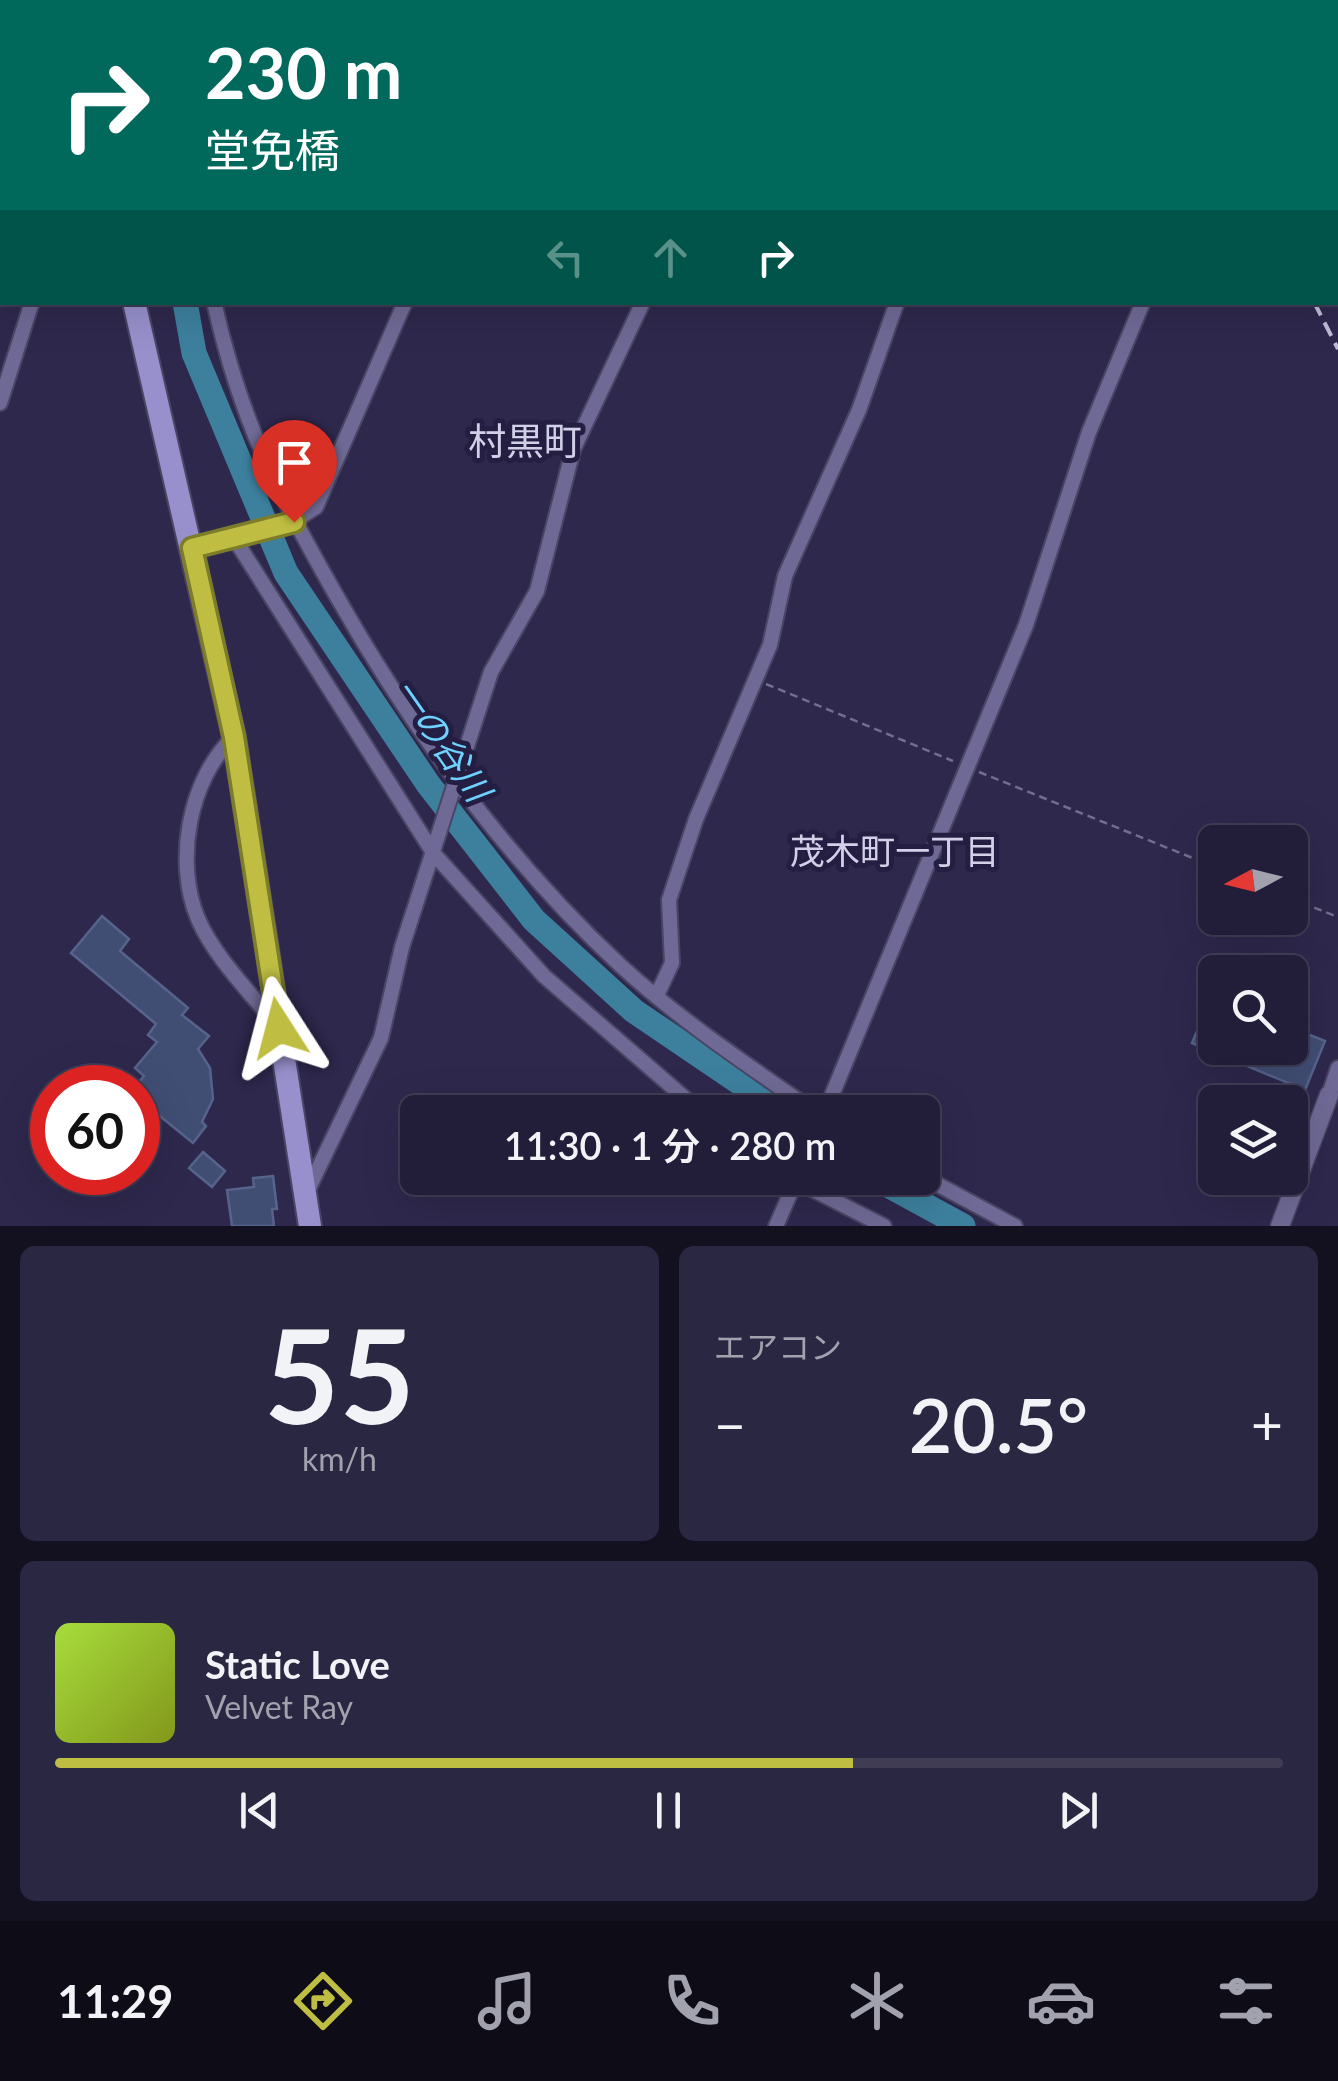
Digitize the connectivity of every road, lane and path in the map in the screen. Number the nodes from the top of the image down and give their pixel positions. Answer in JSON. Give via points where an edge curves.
{"nodes":[{"id":1,"x":31,"y":305,"type":"edge"},
{"id":2,"x":135,"y":305,"type":"edge"},
{"id":3,"x":215,"y":305,"type":"edge"},
{"id":4,"x":403,"y":305,"type":"edge"},
{"id":5,"x":642,"y":305,"type":"edge"},
{"id":6,"x":896,"y":305,"type":"edge"},
{"id":7,"x":1141,"y":305,"type":"edge"},
{"id":8,"x":0,"y":403,"type":"edge"},
{"id":9,"x":294,"y":522,"type":"junction"},
{"id":10,"x":234,"y":538,"type":"junction"},
{"id":11,"x":192,"y":548,"type":"junction"},
{"id":12,"x":756,"y":680,"type":"junction"},
{"id":13,"x":234,"y":737,"type":"junction"},
{"id":14,"x":969,"y":768,"type":"junction"},
{"id":15,"x":456,"y":786,"type":"junction"},
{"id":16,"x":434,"y":854,"type":"junction"},
{"id":17,"x":1198,"y":860,"type":"edge"},
{"id":18,"x":1308,"y":906,"type":"edge"},
{"id":19,"x":1338,"y":918,"type":"edge"},
{"id":20,"x":657,"y":995,"type":"junction"},
{"id":21,"x":279,"y":1028,"type":"junction"},
{"id":22,"x":1338,"y":1070,"type":"edge"},
{"id":23,"x":680,"y":1095,"type":"edge"},
{"id":24,"x":792,"y":1095,"type":"edge"},
{"id":25,"x":832,"y":1095,"type":"edge"},
{"id":26,"x":1329,"y":1095,"type":"joint"},
{"id":27,"x":940,"y":1186,"type":"edge"},
{"id":28,"x":305,"y":1194,"type":"junction"},
{"id":29,"x":788,"y":1195,"type":"edge"},
{"id":30,"x":825,"y":1195,"type":"edge"},
{"id":31,"x":310,"y":1226,"type":"edge"},
{"id":32,"x":776,"y":1226,"type":"edge"},
{"id":33,"x":884,"y":1226,"type":"edge"},
{"id":34,"x":1016,"y":1226,"type":"edge"},
{"id":35,"x":1280,"y":1226,"type":"edge"}],
"edges":[{"from":1,"to":8,"type":"street"},
{"from":2,"to":11,"type":"main road"},
{"from":3,"to":9,"type":"street","via":[[244,417]]},
{"from":4,"to":9,"type":"street","via":[[316,507]]},
{"from":5,"to":15,"type":"street","via":[[573,450],[537,592],[491,672]]},
{"from":6,"to":12,"type":"street","via":[[859,410],[785,576]]},
{"from":7,"to":14,"type":"street","via":[[1088,432],[1026,625]]},
{"from":9,"to":10,"type":"street"},
{"from":9,"to":15,"type":"street"},
{"from":10,"to":11,"type":"street"},
{"from":10,"to":16,"type":"street"},
{"from":11,"to":13,"type":"main road"},
{"from":12,"to":14,"type":"path"},
{"from":12,"to":20,"type":"street","via":[[669,900],[672,963]]},
{"from":13,"to":21,"type":"main road"},
{"from":13,"to":21,"type":"street","via":[[216,753],[190,818],[190,891],[210,940]]},
{"from":14,"to":17,"type":"path"},
{"from":14,"to":25,"type":"street"},
{"from":15,"to":16,"type":"street"},
{"from":15,"to":20,"type":"street","via":[[538,883]]},
{"from":16,"to":23,"type":"street","via":[[544,976]]},
{"from":16,"to":28,"type":"street","via":[[402,947],[381,1038]]},
{"from":18,"to":19,"type":"path"},
{"from":20,"to":24,"type":"street"},
{"from":21,"to":28,"type":"main road"},
{"from":22,"to":26,"type":"street"},
{"from":26,"to":35,"type":"street"},
{"from":27,"to":34,"type":"street"},
{"from":28,"to":31,"type":"main road"},
{"from":29,"to":32,"type":"street"},
{"from":30,"to":33,"type":"street"}]}
